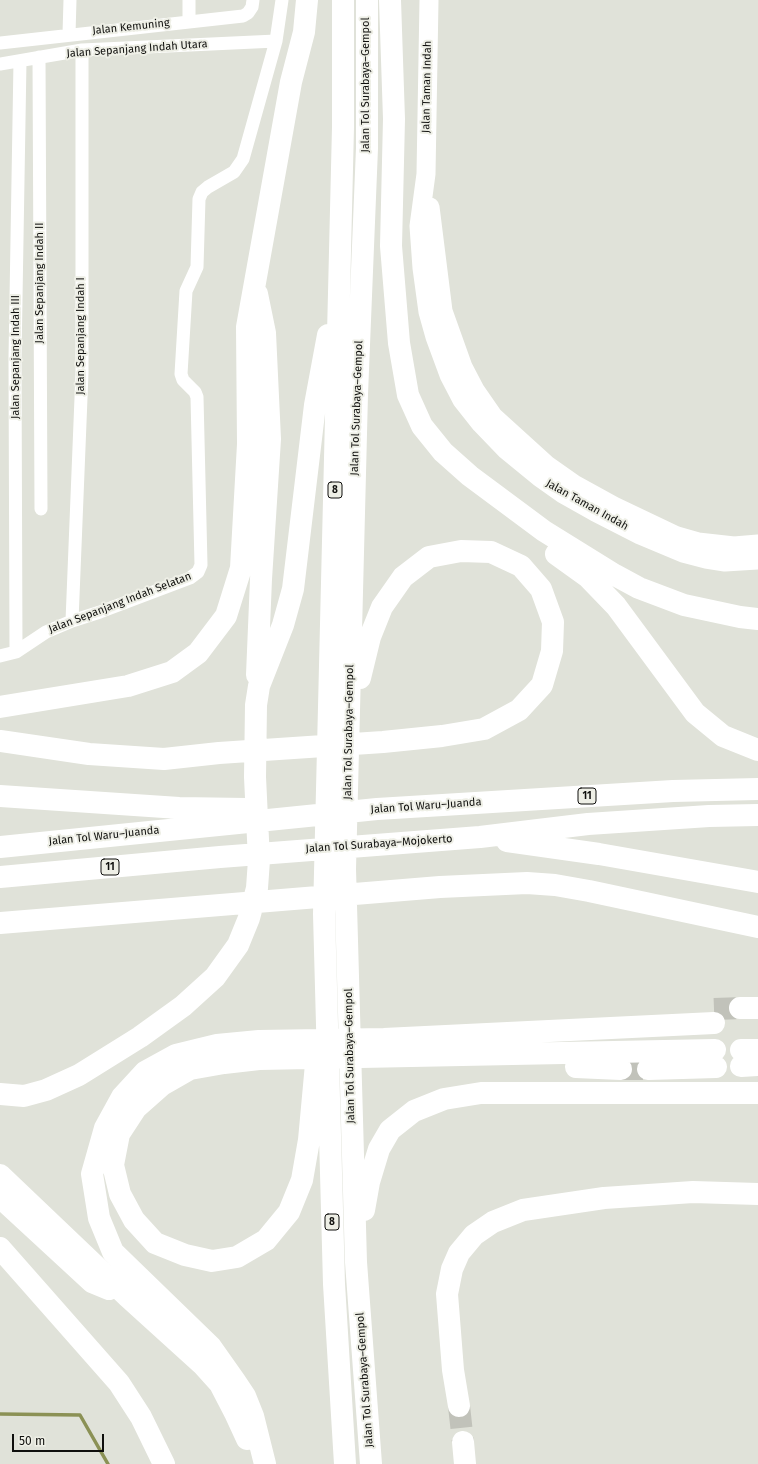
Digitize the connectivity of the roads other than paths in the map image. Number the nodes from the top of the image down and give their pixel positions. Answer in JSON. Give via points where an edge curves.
{"nodes":[{"id":1,"x":70,"y":0,"type":"edge"},
{"id":2,"x":189,"y":0,"type":"edge"},
{"id":3,"x":253,"y":0,"type":"edge"},
{"id":4,"x":282,"y":0,"type":"edge"},
{"id":5,"x":307,"y":0,"type":"edge"},
{"id":6,"x":343,"y":0,"type":"edge"},
{"id":7,"x":367,"y":0,"type":"edge"},
{"id":8,"x":390,"y":0,"type":"edge"},
{"id":9,"x":429,"y":0,"type":"edge"},
{"id":10,"x":189,"y":22,"type":"junction"},
{"id":11,"x":69,"y":34,"type":"junction"},
{"id":12,"x":276,"y":41,"type":"junction"},
{"id":13,"x":0,"y":43,"type":"edge"},
{"id":14,"x":82,"y":50,"type":"junction"},
{"id":15,"x":39,"y":57,"type":"junction"},
{"id":16,"x":20,"y":61,"type":"junction"},
{"id":17,"x":0,"y":64,"type":"edge"},
{"id":18,"x":393,"y":154,"type":"junction"},
{"id":19,"x":255,"y":281,"type":"junction"},
{"id":20,"x":339,"y":297,"type":"junction"},
{"id":21,"x":41,"y":509,"type":"dead end"},
{"id":22,"x":675,"y":542,"type":"junction"},
{"id":23,"x":758,"y":544,"type":"edge"},
{"id":24,"x":758,"y":560,"type":"edge"},
{"id":25,"x":758,"y":619,"type":"edge"},
{"id":26,"x":72,"y":621,"type":"junction"},
{"id":27,"x":16,"y":652,"type":"junction"},
{"id":28,"x":0,"y":656,"type":"edge"},
{"id":29,"x":256,"y":705,"type":"junction"},
{"id":30,"x":0,"y":707,"type":"edge"},
{"id":31,"x":0,"y":741,"type":"edge"},
{"id":32,"x":758,"y":750,"type":"edge"},
{"id":33,"x":349,"y":767,"type":"junction"},
{"id":34,"x":758,"y":788,"type":"edge"},
{"id":35,"x":0,"y":796,"type":"edge"},
{"id":36,"x":758,"y":815,"type":"edge"},
{"id":37,"x":217,"y":817,"type":"junction"},
{"id":38,"x":480,"y":837,"type":"junction"},
{"id":39,"x":0,"y":847,"type":"edge"},
{"id":40,"x":0,"y":877,"type":"edge"},
{"id":41,"x":758,"y":882,"type":"edge"},
{"id":42,"x":0,"y":923,"type":"edge"},
{"id":43,"x":758,"y":927,"type":"edge"},
{"id":44,"x":326,"y":979,"type":"junction"},
{"id":45,"x":714,"y":1016,"type":"tunnel mouth"},
{"id":46,"x":385,"y":1048,"type":"junction"},
{"id":47,"x":307,"y":1049,"type":"junction"},
{"id":48,"x":505,"y":1056,"type":"junction"},
{"id":49,"x":621,"y":1069,"type":"tunnel mouth"},
{"id":50,"x":648,"y":1069,"type":"tunnel mouth"},
{"id":51,"x":758,"y":1093,"type":"edge"},
{"id":52,"x":0,"y":1094,"type":"edge"},
{"id":53,"x":0,"y":1175,"type":"edge"},
{"id":54,"x":758,"y":1194,"type":"edge"},
{"id":55,"x":0,"y":1197,"type":"edge"},
{"id":56,"x":0,"y":1248,"type":"edge"},
{"id":57,"x":356,"y":1251,"type":"junction"},
{"id":58,"x":127,"y":1296,"type":"junction"},
{"id":59,"x":459,"y":1406,"type":"tunnel mouth"},
{"id":60,"x":463,"y":1442,"type":"tunnel mouth"},
{"id":61,"x":164,"y":1464,"type":"edge"},
{"id":62,"x":253,"y":1464,"type":"edge"},
{"id":63,"x":265,"y":1464,"type":"edge"},
{"id":64,"x":345,"y":1464,"type":"edge"},
{"id":65,"x":371,"y":1464,"type":"edge"},
{"id":66,"x":465,"y":1464,"type":"edge"}],
"edges":[{"from":1,"to":11,"type":"street"},
{"from":2,"to":10,"type":"street"},
{"from":3,"to":10,"type":"street","name":"Jalan Kemuning","via":[[252,7],[243,16]]},
{"from":4,"to":12,"type":"street"},
{"from":5,"to":19,"type":"highway","via":[[304,32],[291,82]]},
{"from":6,"to":20,"type":"highway","name":"Jalan Tol Surabaya–Gempol","number":"8","via":[[344,127]]},
{"from":7,"to":33,"type":"highway","name":"Jalan Tol Surabaya–Gempol","number":"8","via":[[367,148],[357,394]]},
{"from":8,"to":18,"type":"highway"},
{"from":9,"to":22,"type":"street","name":"Jalan Taman Indah","via":[[426,174],[419,226],[428,312],[449,375],[462,400],[481,424],[506,450],[539,477],[588,508]]},
{"from":10,"to":11,"type":"street","name":"Jalan Kemuning"},
{"from":11,"to":13,"type":"street","name":"Jalan Kemuning"},
{"from":12,"to":14,"type":"street","name":"Jalan Sepanjang Indah Utara"},
{"from":12,"to":26,"type":"street","name":"Jalan Sepanjang Indah Selatan","via":[[243,159],[234,172],[208,187],[199,199],[197,267],[186,291],[181,374],[197,397],[201,564],[198,572],[183,580]]},
{"from":14,"to":15,"type":"street","name":"Jalan Sepanjang Indah Utara"},
{"from":14,"to":26,"type":"street","name":"Jalan Sepanjang Indah I","via":[[82,373]]},
{"from":15,"to":16,"type":"street","name":"Jalan Sepanjang Indah Utara"},
{"from":15,"to":21,"type":"street","name":"Jalan Sepanjang Indah II"},
{"from":16,"to":17,"type":"street","name":"Jalan Sepanjang Indah Utara"},
{"from":16,"to":27,"type":"street","name":"Jalan Sepanjang Indah III","via":[[15,358]]},
{"from":18,"to":25,"type":"highway","via":[[392,246],[399,343],[408,395],[422,426],[443,452],[470,476],[544,531],[615,575],[639,588],[684,605]]},
{"from":18,"to":32,"type":"highway","via":[[384,174],[385,348],[400,409],[425,453],[470,493],[588,577],[629,622],[695,713],[723,736]]},
{"from":19,"to":29,"type":"highway","via":[[265,333],[270,439]]},
{"from":19,"to":30,"type":"highway","via":[[247,327],[248,444],[240,568],[226,616],[198,653],[172,672],[128,686]]},
{"from":20,"to":29,"type":"highway","via":[[328,335],[315,405],[293,589],[283,625],[259,686]]},
{"from":20,"to":44,"type":"highway","name":"Jalan Tol Surabaya–Gempol","number":"8","via":[[324,869]]},
{"from":22,"to":23,"type":"street","name":"Jalan Taman Indah","via":[[734,546]]},
{"from":22,"to":24,"type":"street","name":"Jalan Taman Indah","via":[[706,560]]},
{"from":26,"to":27,"type":"street","name":"Jalan Sepanjang Indah Selatan","via":[[46,632]]},
{"from":27,"to":28,"type":"street","name":"Jalan Sepanjang Indah Selatan"},
{"from":29,"to":52,"type":"highway","via":[[255,777],[259,873],[249,918],[238,945],[215,977],[183,1006],[99,1063],[46,1090],[24,1096]]},
{"from":31,"to":33,"type":"highway","via":[[90,754],[164,759],[219,753],[383,742],[484,729],[519,710],[542,685],[552,652],[553,622],[541,589],[521,566],[491,552],[461,551],[429,558],[403,577],[382,607],[370,636],[359,684]]},
{"from":33,"to":57,"type":"highway","name":"Jalan Tol Surabaya–Gempol","number":"8","via":[[345,869]]},
{"from":34,"to":37,"type":"highway","name":"Jalan Tol Waru–Juanda","number":"11"},
{"from":35,"to":37,"type":"highway","via":[[178,808]]},
{"from":36,"to":38,"type":"highway","name":"Jalan Tol Surabaya–Mojokerto","number":"11","via":[[588,824]]},
{"from":37,"to":39,"type":"highway","name":"Jalan Tol Waru–Juanda"},
{"from":38,"to":40,"type":"highway","name":"Jalan Tol Surabaya–Mojokerto","number":"11","via":[[220,856]]},
{"from":38,"to":41,"type":"highway","via":[[599,854]]},
{"from":42,"to":43,"type":"highway","via":[[440,887],[527,883],[555,885]]},
{"from":44,"to":47,"type":"highway","via":[[309,1140],[302,1180],[289,1212],[266,1240],[237,1257],[212,1261],[185,1255],[155,1242],[134,1220],[120,1194],[114,1165],[119,1134],[136,1108],[162,1085],[190,1069]]},
{"from":44,"to":64,"type":"highway","name":"Jalan Tol Surabaya–Gempol","number":"8","via":[[334,1284]]},
{"from":45,"to":46,"type":"highway"},
{"from":46,"to":47,"type":"highway"},
{"from":46,"to":48,"type":"highway"},
{"from":47,"to":63,"type":"highway","via":[[217,1045],[176,1055],[145,1072],[122,1097],[105,1128],[92,1174],[98,1218],[113,1252],[211,1347],[245,1396],[253,1416]]},
{"from":48,"to":49,"type":"highway","via":[[576,1067]]},
{"from":48,"to":50,"type":"highway","via":[[715,1059]]},
{"from":51,"to":57,"type":"highway","via":[[481,1093],[438,1101],[414,1111],[390,1130],[379,1149],[369,1182]]},
{"from":53,"to":58,"type":"highway"},
{"from":54,"to":59,"type":"highway","via":[[693,1192],[604,1198],[523,1210],[493,1222],[474,1235],[459,1253],[452,1269],[447,1294],[453,1370]]},
{"from":55,"to":58,"type":"highway","via":[[92,1282]]},
{"from":56,"to":61,"type":"highway","via":[[119,1383],[141,1417]]},
{"from":57,"to":65,"type":"highway","name":"Jalan Tol Surabaya–Gempol","number":"8"},
{"from":58,"to":62,"type":"highway","via":[[202,1364],[220,1384],[236,1413],[249,1445]]},
{"from":60,"to":66,"type":"highway"}]}
